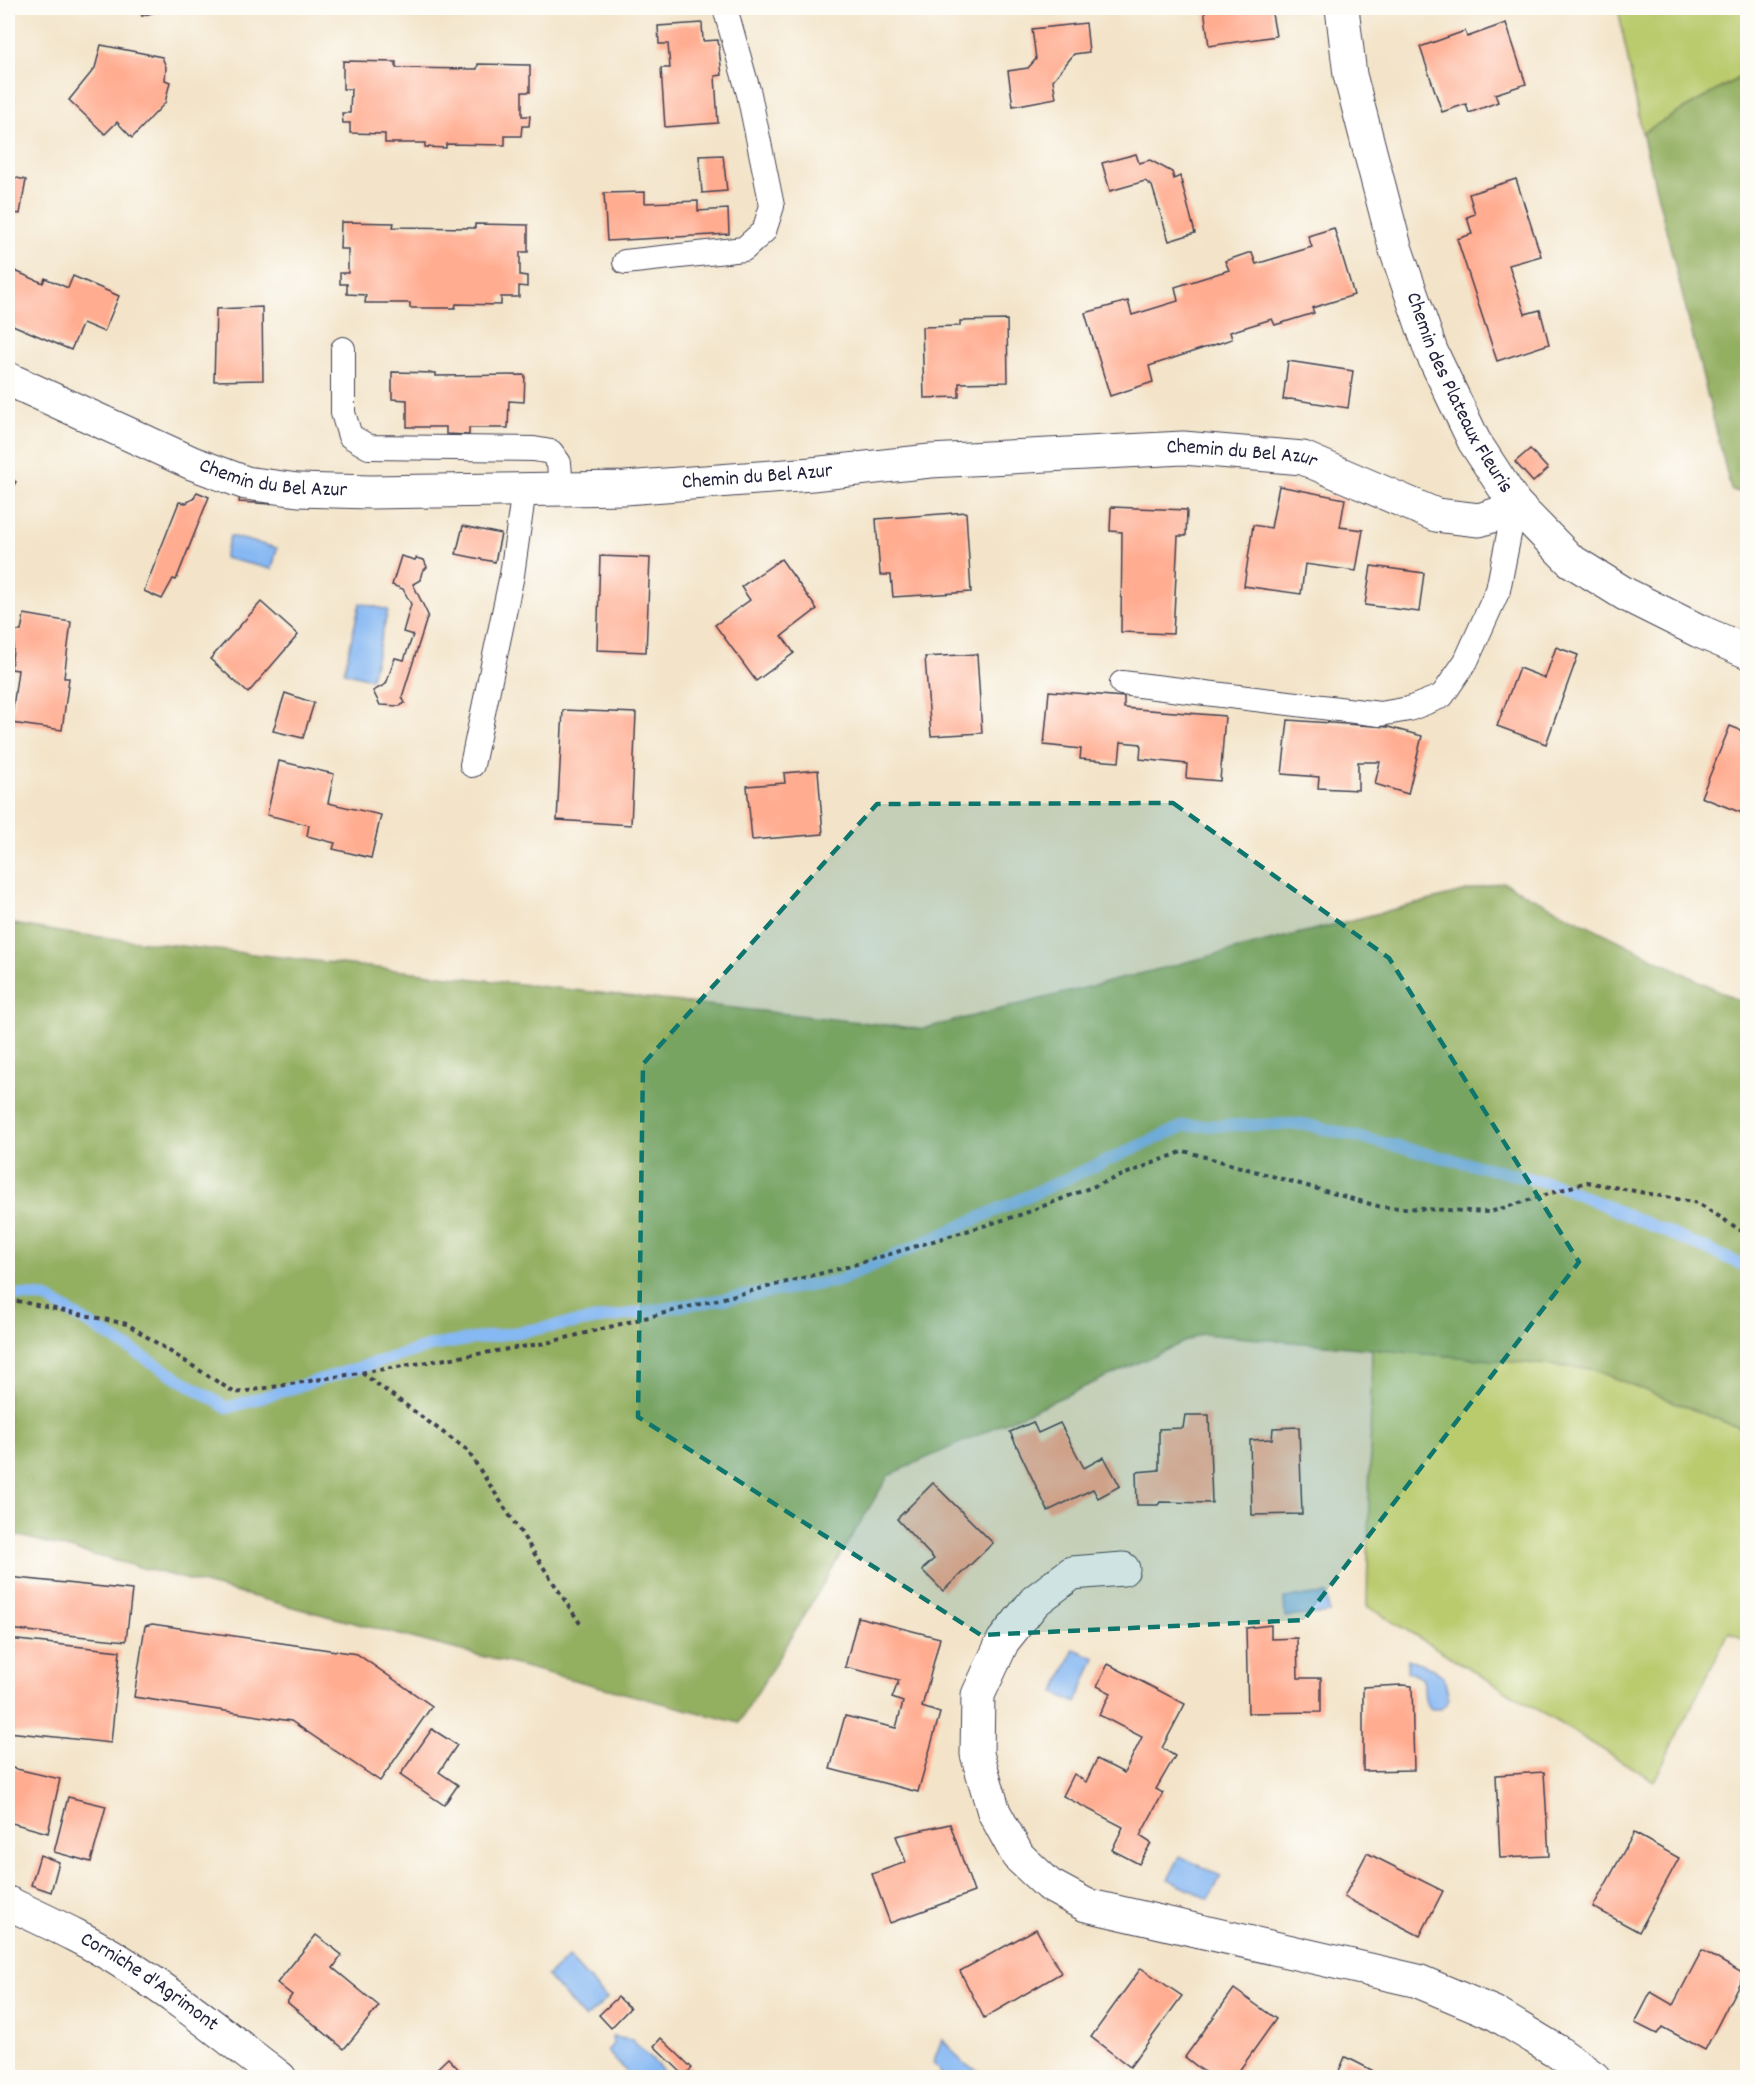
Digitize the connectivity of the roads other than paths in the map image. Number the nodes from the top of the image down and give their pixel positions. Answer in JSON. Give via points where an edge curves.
{"nodes":[{"id":1,"x":725,"y":8,"type":"edge"},
{"id":2,"x":1342,"y":8,"type":"edge"},
{"id":3,"x":624,"y":262,"type":"dead end"},
{"id":4,"x":343,"y":349,"type":"dead end"},
{"id":5,"x":8,"y":379,"type":"edge"},
{"id":6,"x":524,"y":489,"type":"junction"},
{"id":7,"x":561,"y":489,"type":"junction"},
{"id":8,"x":1515,"y":504,"type":"junction"},
{"id":9,"x":1748,"y":652,"type":"edge"},
{"id":10,"x":1122,"y":683,"type":"dead end"},
{"id":11,"x":472,"y":765,"type":"dead end"},
{"id":12,"x":1123,"y":1569,"type":"dead end"},
{"id":13,"x":8,"y":1903,"type":"edge"},
{"id":14,"x":280,"y":2078,"type":"edge"},
{"id":15,"x":1594,"y":2078,"type":"edge"}],
"edges":[{"from":1,"to":3,"type":"lane","via":[[749,94],[772,206],[764,231],[744,249]]},
{"from":2,"to":8,"type":"street","name":"Chemin des Plateaux Fleuris","via":[[1350,75],[1395,247],[1427,340],[1474,441]]},
{"from":4,"to":7,"type":"lane","via":[[343,414],[350,436],[369,447],[551,452],[559,463]]},
{"from":5,"to":6,"type":"street","name":"Chemin du Bel Azur","via":[[192,463],[246,483],[297,490],[370,492]]},
{"from":6,"to":7,"type":"street","name":"Chemin du Bel Azur"},
{"from":6,"to":11,"type":"lane","via":[[512,575]]},
{"from":7,"to":8,"type":"street","name":"Chemin du Bel Azur","via":[[789,476],[930,461],[1183,448],[1303,458],[1436,515],[1479,520]]},
{"from":8,"to":9,"type":"street","name":"Chemin des Plateaux Fleuris","via":[[1570,560],[1625,594]]},
{"from":8,"to":10,"type":"lane","via":[[1498,590],[1466,661],[1442,696],[1408,710],[1380,714]]},
{"from":12,"to":15,"type":"street","via":[[1072,1573],[1035,1601],[1004,1641],[978,1695],[976,1754],[994,1812],[1018,1856],[1049,1885],[1086,1905],[1418,1981],[1494,2013]]},
{"from":13,"to":14,"type":"street","name":"Corniche d'Agrimont","via":[[125,1964]]}]}
